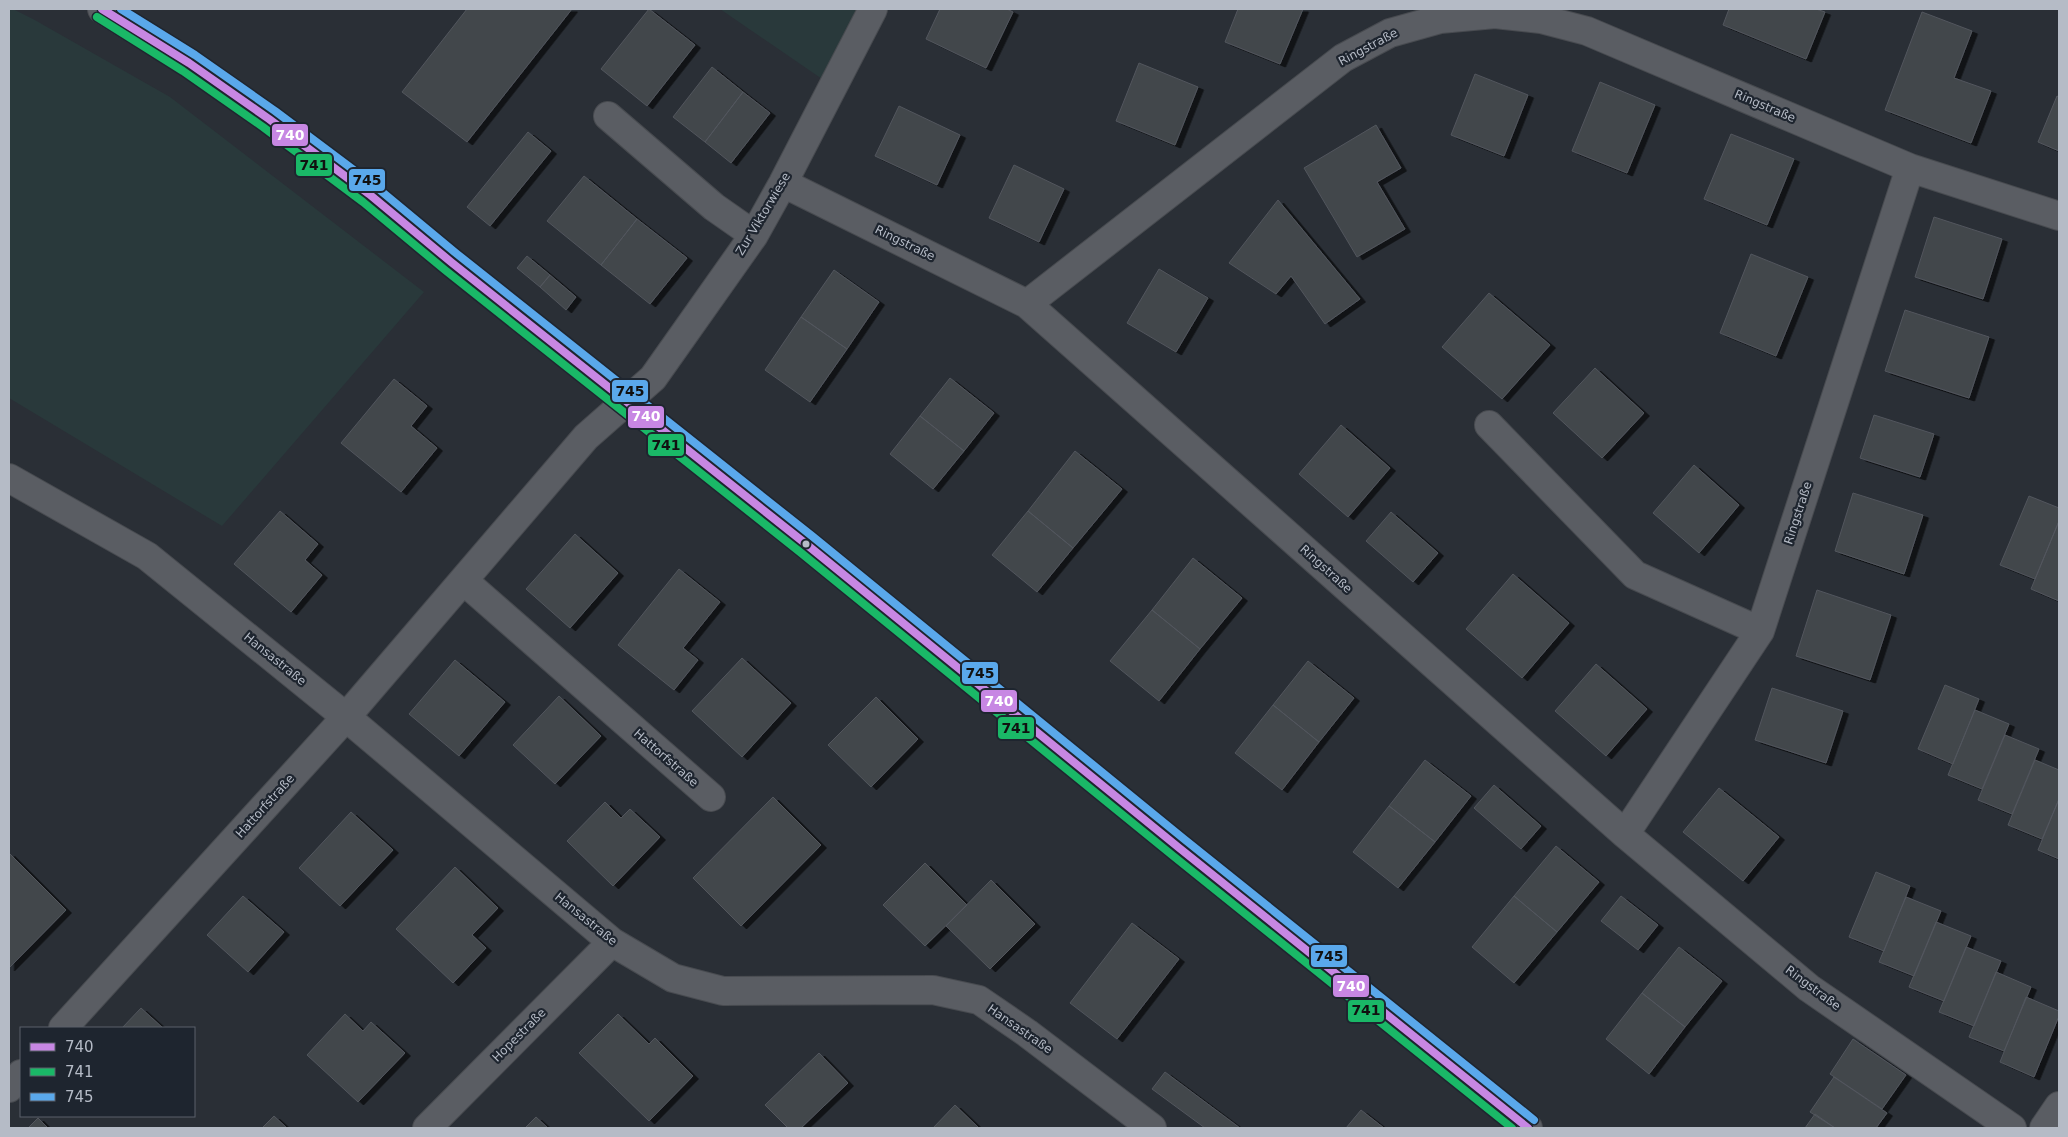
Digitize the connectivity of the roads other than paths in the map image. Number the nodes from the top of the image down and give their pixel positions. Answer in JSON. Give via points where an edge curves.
{"nodes":[{"id":1,"x":102,"y":9,"type":"edge"},
{"id":2,"x":873,"y":9,"type":"edge"},
{"id":3,"x":608,"y":116,"type":"dead end"},
{"id":4,"x":1910,"y":168,"type":"junction"},
{"id":5,"x":783,"y":183,"type":"junction"},
{"id":6,"x":2059,"y":216,"type":"edge"},
{"id":7,"x":754,"y":235,"type":"junction"},
{"id":8,"x":1027,"y":304,"type":"junction"},
{"id":9,"x":626,"y":401,"type":"junction"},
{"id":10,"x":1489,"y":425,"type":"dead end"},
{"id":11,"x":9,"y":478,"type":"edge"},
{"id":12,"x":464,"y":581,"type":"junction"},
{"id":13,"x":1760,"y":631,"type":"junction"},
{"id":14,"x":346,"y":717,"type":"junction"},
{"id":15,"x":711,"y":797,"type":"dead end"},
{"id":16,"x":1625,"y":834,"type":"junction"},
{"id":17,"x":612,"y":942,"type":"junction"},
{"id":18,"x":64,"y":1027,"type":"edge"},
{"id":19,"x":20,"y":1075,"type":"edge"},
{"id":20,"x":9,"y":1088,"type":"edge"},
{"id":21,"x":2059,"y":1106,"type":"edge"},
{"id":22,"x":426,"y":1128,"type":"edge"},
{"id":23,"x":1152,"y":1128,"type":"edge"},
{"id":24,"x":1528,"y":1128,"type":"edge"},
{"id":25,"x":2012,"y":1128,"type":"edge"},
{"id":26,"x":2044,"y":1128,"type":"edge"}],
"edges":[{"from":1,"to":9,"type":"street","via":[[189,63],[269,119],[368,194]]},
{"from":2,"to":5,"type":"street","name":"Zur Viktorwiese"},
{"from":3,"to":7,"type":"street","via":[[714,207]]},
{"from":4,"to":6,"type":"street","name":"Ringstraße"},
{"from":4,"to":8,"type":"street","name":"Ringstraße","via":[[1587,30],[1541,19],[1495,14],[1440,19],[1390,33],[1343,58]]},
{"from":4,"to":13,"type":"street","name":"Ringstraße"},
{"from":5,"to":7,"type":"street","name":"Zur Viktorwiese"},
{"from":5,"to":8,"type":"street","name":"Ringstraße"},
{"from":7,"to":9,"type":"street","name":"Zur Viktorwiese","via":[[653,378]]},
{"from":8,"to":16,"type":"street","name":"Ringstraße"},
{"from":9,"to":12,"type":"street","name":"Hattorfstraße","via":[[586,437]]},
{"from":9,"to":24,"type":"street"},
{"from":10,"to":13,"type":"street","via":[[1636,575]]},
{"from":11,"to":14,"type":"street","name":"Hansastraße","via":[[147,556]]},
{"from":12,"to":14,"type":"street","name":"Hattorfstraße"},
{"from":12,"to":15,"type":"street","name":"Hattorfstraße"},
{"from":13,"to":16,"type":"street","name":"Ringstraße"},
{"from":14,"to":17,"type":"street","name":"Hansastraße"},
{"from":14,"to":18,"type":"street","name":"Hattorfstraße"},
{"from":16,"to":25,"type":"street","name":"Ringstraße","via":[[1809,988]]},
{"from":17,"to":22,"type":"street","name":"Hopestraße"},
{"from":17,"to":23,"type":"street","name":"Hansastraße","via":[[673,978],[723,991],[933,990],[979,1000],[1028,1033]]},
{"from":19,"to":20,"type":"street"},
{"from":21,"to":26,"type":"street"}]}
